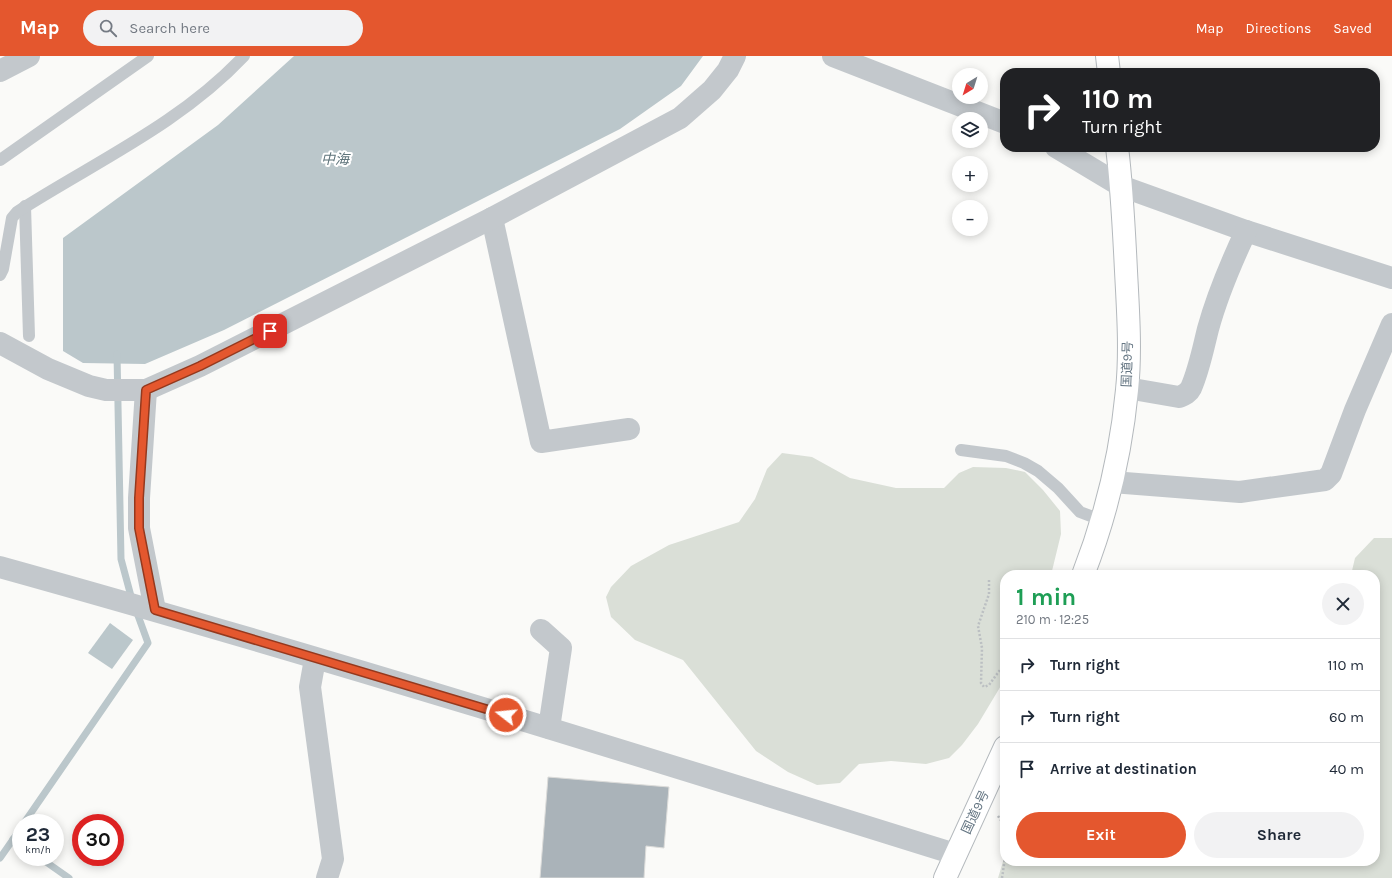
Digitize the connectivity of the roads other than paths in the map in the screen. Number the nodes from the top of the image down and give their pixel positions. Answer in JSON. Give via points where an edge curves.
{"nodes":[{"id":1,"x":29,"y":56,"type":"edge"},
{"id":2,"x":148,"y":56,"type":"edge"},
{"id":3,"x":244,"y":56,"type":"edge"},
{"id":4,"x":735,"y":56,"type":"edge"},
{"id":5,"x":832,"y":56,"type":"edge"},
{"id":6,"x":1107,"y":56,"type":"edge"},
{"id":7,"x":1108,"y":68,"type":"edge"},
{"id":8,"x":0,"y":70,"type":"edge"},
{"id":9,"x":1000,"y":121,"type":"edge"},
{"id":10,"x":1064,"y":152,"type":"edge"},
{"id":11,"x":1118,"y":152,"type":"edge"},
{"id":12,"x":0,"y":160,"type":"edge"},
{"id":13,"x":1122,"y":186,"type":"junction"},
{"id":14,"x":25,"y":206,"type":"junction"},
{"id":15,"x":492,"y":218,"type":"junction"},
{"id":16,"x":1246,"y":231,"type":"junction"},
{"id":17,"x":0,"y":275,"type":"edge"},
{"id":18,"x":1392,"y":278,"type":"edge"},
{"id":19,"x":1392,"y":324,"type":"edge"},
{"id":20,"x":29,"y":336,"type":"dead end"},
{"id":21,"x":0,"y":343,"type":"edge"},
{"id":22,"x":1127,"y":388,"type":"junction"},
{"id":23,"x":126,"y":390,"type":"junction"},
{"id":24,"x":628,"y":429,"type":"dead end"},
{"id":25,"x":961,"y":450,"type":"dead end"},
{"id":26,"x":1112,"y":482,"type":"junction"},
{"id":27,"x":1101,"y":520,"type":"junction"},
{"id":28,"x":0,"y":567,"type":"edge"},
{"id":29,"x":1085,"y":570,"type":"edge"},
{"id":30,"x":140,"y":606,"type":"junction"},
{"id":31,"x":541,"y":630,"type":"dead end"},
{"id":32,"x":315,"y":659,"type":"junction"},
{"id":33,"x":550,"y":728,"type":"junction"},
{"id":34,"x":1000,"y":758,"type":"edge"},
{"id":35,"x":955,"y":854,"type":"junction"},
{"id":36,"x":327,"y":878,"type":"edge"},
{"id":37,"x":944,"y":878,"type":"edge"}],
"edges":[{"from":1,"to":8,"type":"street"},
{"from":2,"to":12,"type":"lane"},
{"from":3,"to":14,"type":"lane","via":[[185,109]]},
{"from":4,"to":15,"type":"street","via":[[728,70],[712,90],[680,118]]},
{"from":5,"to":9,"type":"street"},
{"from":6,"to":7,"type":"highway"},
{"from":10,"to":13,"type":"street"},
{"from":11,"to":13,"type":"highway","name":"国道9号"},
{"from":13,"to":16,"type":"street"},
{"from":13,"to":22,"type":"highway","name":"国道9号","via":[[1128,314]]},
{"from":14,"to":17,"type":"lane","via":[[12,218]]},
{"from":14,"to":20,"type":"lane"},
{"from":15,"to":23,"type":"street","via":[[200,366]]},
{"from":15,"to":24,"type":"street","via":[[541,442]]},
{"from":16,"to":18,"type":"street"},
{"from":16,"to":22,"type":"street","via":[[1217,303],[1190,389],[1179,396]]},
{"from":19,"to":26,"type":"street","via":[[1331,474],[1325,480],[1240,492]]},
{"from":21,"to":23,"type":"street","via":[[54,372],[89,386]]},
{"from":22,"to":26,"type":"highway","name":"国道9号"},
{"from":23,"to":30,"type":"street","via":[[139,498]]},
{"from":25,"to":27,"type":"lane","via":[[1006,456],[1024,462],[1058,488],[1080,512]]},
{"from":26,"to":27,"type":"highway","name":"国道9号"},
{"from":27,"to":29,"type":"highway","name":"国道9号"},
{"from":28,"to":30,"type":"street"},
{"from":30,"to":32,"type":"street"},
{"from":31,"to":33,"type":"street","via":[[561,648]]},
{"from":32,"to":33,"type":"street"},
{"from":32,"to":36,"type":"street","via":[[310,687],[332,859]]},
{"from":33,"to":35,"type":"street"},
{"from":34,"to":35,"type":"highway","name":"国道9号"},
{"from":35,"to":37,"type":"highway","name":"国道9号"}]}
